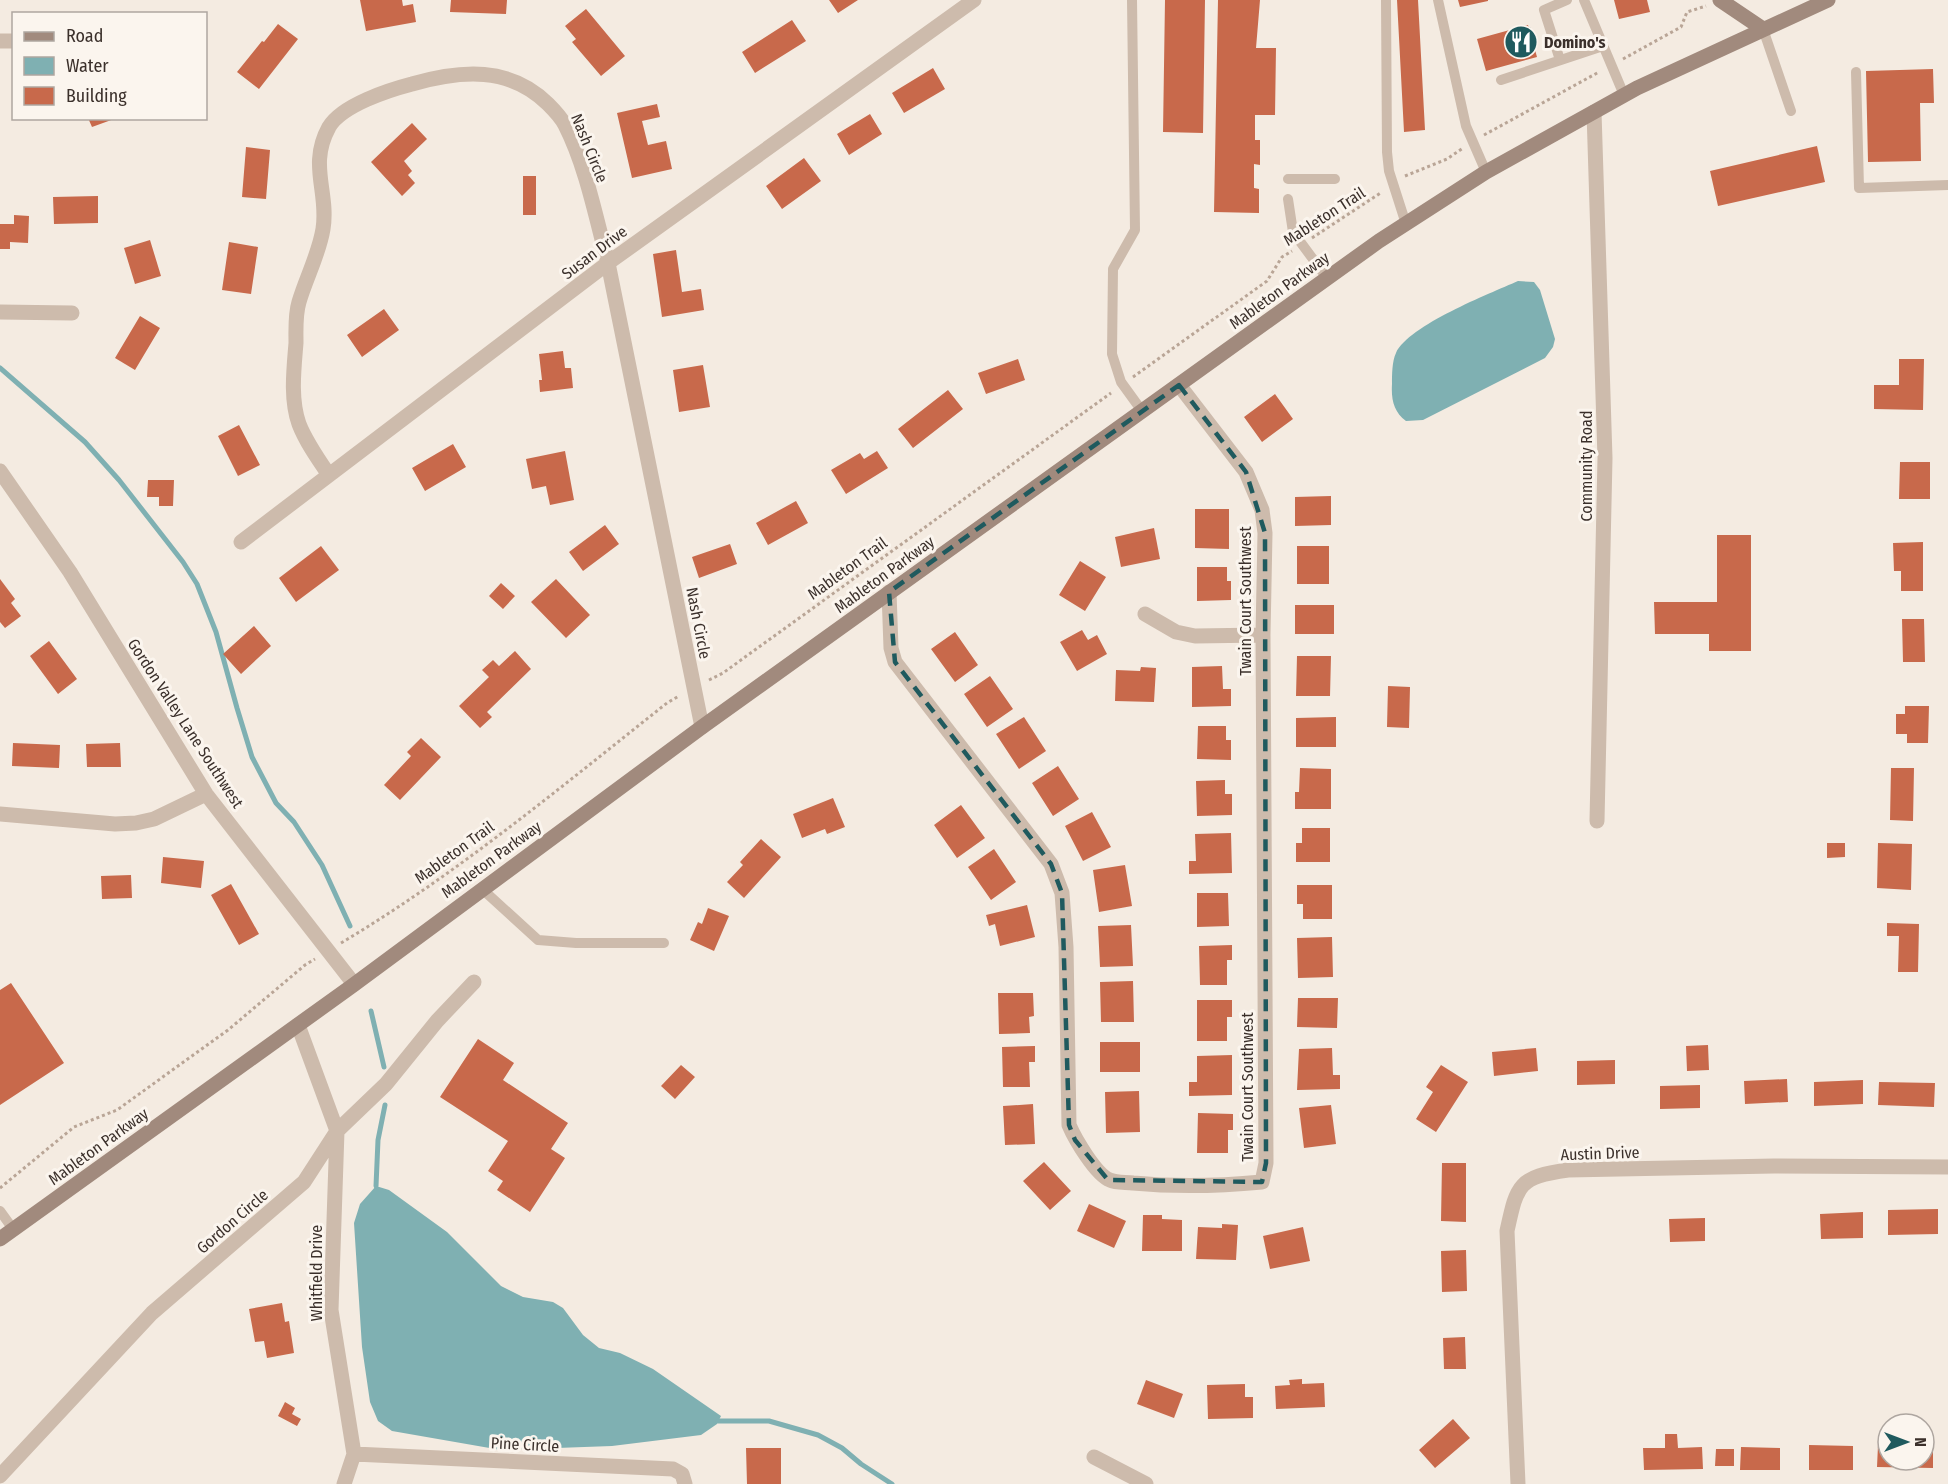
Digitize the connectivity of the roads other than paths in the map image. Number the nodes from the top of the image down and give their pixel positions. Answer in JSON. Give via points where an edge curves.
{"nodes":[{"id":1,"x":974,"y":0,"type":"edge"},
{"id":2,"x":1132,"y":0,"type":"edge"},
{"id":3,"x":1386,"y":0,"type":"edge"},
{"id":4,"x":1438,"y":0,"type":"edge"},
{"id":5,"x":1568,"y":0,"type":"edge"},
{"id":6,"x":1584,"y":0,"type":"edge"},
{"id":7,"x":1828,"y":0,"type":"edge"},
{"id":8,"x":1720,"y":1,"type":"edge"},
{"id":9,"x":1763,"y":29,"type":"junction"},
{"id":10,"x":1603,"y":46,"type":"junction"},
{"id":11,"x":1560,"y":60,"type":"junction"},
{"id":12,"x":1857,"y":72,"type":"dead end"},
{"id":13,"x":1501,"y":80,"type":"dead end"},
{"id":14,"x":1624,"y":95,"type":"junction"},
{"id":15,"x":1791,"y":111,"type":"dead end"},
{"id":16,"x":1594,"y":112,"type":"junction"},
{"id":17,"x":1486,"y":172,"type":"junction"},
{"id":18,"x":1288,"y":179,"type":"dead end"},
{"id":19,"x":1335,"y":179,"type":"dead end"},
{"id":20,"x":1948,"y":185,"type":"edge"},
{"id":21,"x":1288,"y":199,"type":"dead end"},
{"id":22,"x":1406,"y":224,"type":"junction"},
{"id":23,"x":608,"y":263,"type":"junction"},
{"id":24,"x":1327,"y":278,"type":"junction"},
{"id":25,"x":0,"y":312,"type":"edge"},
{"id":26,"x":72,"y":313,"type":"dead end"},
{"id":27,"x":1179,"y":386,"type":"junction"},
{"id":28,"x":1142,"y":411,"type":"junction"},
{"id":29,"x":0,"y":471,"type":"edge"},
{"id":30,"x":329,"y":474,"type":"junction"},
{"id":31,"x":242,"y":542,"type":"dead end"},
{"id":32,"x":889,"y":592,"type":"junction"},
{"id":33,"x":1145,"y":614,"type":"dead end"},
{"id":34,"x":1263,"y":634,"type":"junction"},
{"id":35,"x":702,"y":727,"type":"junction"},
{"id":36,"x":206,"y":794,"type":"junction"},
{"id":37,"x":0,"y":814,"type":"edge"},
{"id":38,"x":1597,"y":821,"type":"dead end"},
{"id":39,"x":481,"y":888,"type":"junction"},
{"id":40,"x":664,"y":943,"type":"dead end"},
{"id":41,"x":474,"y":982,"type":"dead end"},
{"id":42,"x":354,"y":984,"type":"junction"},
{"id":43,"x":298,"y":1025,"type":"junction"},
{"id":44,"x":337,"y":1131,"type":"junction"},
{"id":45,"x":1948,"y":1167,"type":"edge"},
{"id":46,"x":0,"y":1211,"type":"edge"},
{"id":47,"x":13,"y":1229,"type":"junction"},
{"id":48,"x":0,"y":1239,"type":"edge"},
{"id":49,"x":354,"y":1454,"type":"junction"},
{"id":50,"x":1094,"y":1457,"type":"dead end"},
{"id":51,"x":0,"y":1476,"type":"edge"},
{"id":52,"x":344,"y":1484,"type":"edge"},
{"id":53,"x":685,"y":1484,"type":"edge"},
{"id":54,"x":1146,"y":1484,"type":"edge"},
{"id":55,"x":1518,"y":1484,"type":"edge"}],
"edges":[{"from":1,"to":23,"type":"street","name":"Susan Drive"},
{"from":2,"to":28,"type":"lane","via":[[1135,230],[1113,269],[1112,354],[1123,384]]},
{"from":3,"to":22,"type":"lane","via":[[1387,152]]},
{"from":4,"to":17,"type":"lane","via":[[1466,126]]},
{"from":5,"to":11,"type":"lane","via":[[1544,10]]},
{"from":6,"to":10,"type":"lane"},
{"from":7,"to":9,"type":"main road","name":"Mableton Parkway"},
{"from":8,"to":9,"type":"main road"},
{"from":9,"to":14,"type":"main road","name":"Mableton Parkway"},
{"from":9,"to":15,"type":"lane"},
{"from":10,"to":11,"type":"lane"},
{"from":10,"to":14,"type":"lane"},
{"from":11,"to":13,"type":"lane"},
{"from":12,"to":20,"type":"lane","via":[[1858,188]]},
{"from":14,"to":16,"type":"main road","name":"Mableton Parkway"},
{"from":16,"to":17,"type":"main road","name":"Mableton Parkway"},
{"from":16,"to":38,"type":"street","name":"Community Road","via":[[1605,458]]},
{"from":17,"to":22,"type":"main road","name":"Mableton Parkway"},
{"from":18,"to":19,"type":"lane"},
{"from":21,"to":24,"type":"lane","via":[[1293,232]]},
{"from":22,"to":24,"type":"main road","name":"Mableton Parkway"},
{"from":23,"to":30,"type":"street","name":"Susan Drive"},
{"from":23,"to":30,"type":"street","name":"Nash Circle","via":[[564,124],[536,92],[501,77],[441,76],[367,99],[347,111],[330,126],[320,152],[323,228],[298,305],[294,358],[299,423]]},
{"from":23,"to":35,"type":"street","name":"Nash Circle"},
{"from":24,"to":27,"type":"main road","name":"Mableton Parkway"},
{"from":25,"to":26,"type":"street"},
{"from":27,"to":28,"type":"main road","name":"Mableton Parkway"},
{"from":27,"to":34,"type":"street","name":"Twain Court Southwest","via":[[1246,472],[1262,510]]},
{"from":28,"to":32,"type":"main road","name":"Mableton Parkway"},
{"from":29,"to":36,"type":"street","name":"Gordon Valley Lane Southwest","via":[[70,572]]},
{"from":30,"to":31,"type":"street","name":"Susan Drive"},
{"from":32,"to":34,"type":"street","name":"Twain Court Southwest","via":[[895,663],[1051,864],[1062,893],[1069,1125],[1075,1140],[1108,1180],[1151,1184],[1262,1182],[1266,1163]]},
{"from":32,"to":35,"type":"main road","name":"Mableton Parkway"},
{"from":33,"to":34,"type":"street","via":[[1176,632],[1195,636]]},
{"from":35,"to":39,"type":"main road","name":"Mableton Parkway"},
{"from":36,"to":37,"type":"street","via":[[154,819],[136,823]]},
{"from":36,"to":42,"type":"street","name":"Gordon Valley Lane Southwest"},
{"from":39,"to":40,"type":"lane","via":[[537,940]]},
{"from":39,"to":42,"type":"main road","name":"Mableton Parkway"},
{"from":41,"to":44,"type":"street","name":"Gordon Circle","via":[[386,1084]]},
{"from":42,"to":43,"type":"main road","name":"Mableton Parkway"},
{"from":43,"to":44,"type":"street"},
{"from":43,"to":47,"type":"main road","name":"Mableton Parkway"},
{"from":44,"to":49,"type":"street","name":"Whitfield Drive","via":[[330,1310]]},
{"from":44,"to":51,"type":"street","name":"Gordon Circle","via":[[304,1182],[152,1313]]},
{"from":45,"to":55,"type":"street","name":"Austin Drive","via":[[1568,1170],[1532,1178],[1521,1186],[1515,1195],[1507,1231]]},
{"from":46,"to":47,"type":"lane"},
{"from":47,"to":48,"type":"main road","name":"Mableton Parkway"},
{"from":49,"to":52,"type":"street","name":"Whitfield Drive"},
{"from":49,"to":53,"type":"street","name":"Pine Circle","via":[[673,1469],[682,1474]]},
{"from":50,"to":54,"type":"street"}]}
